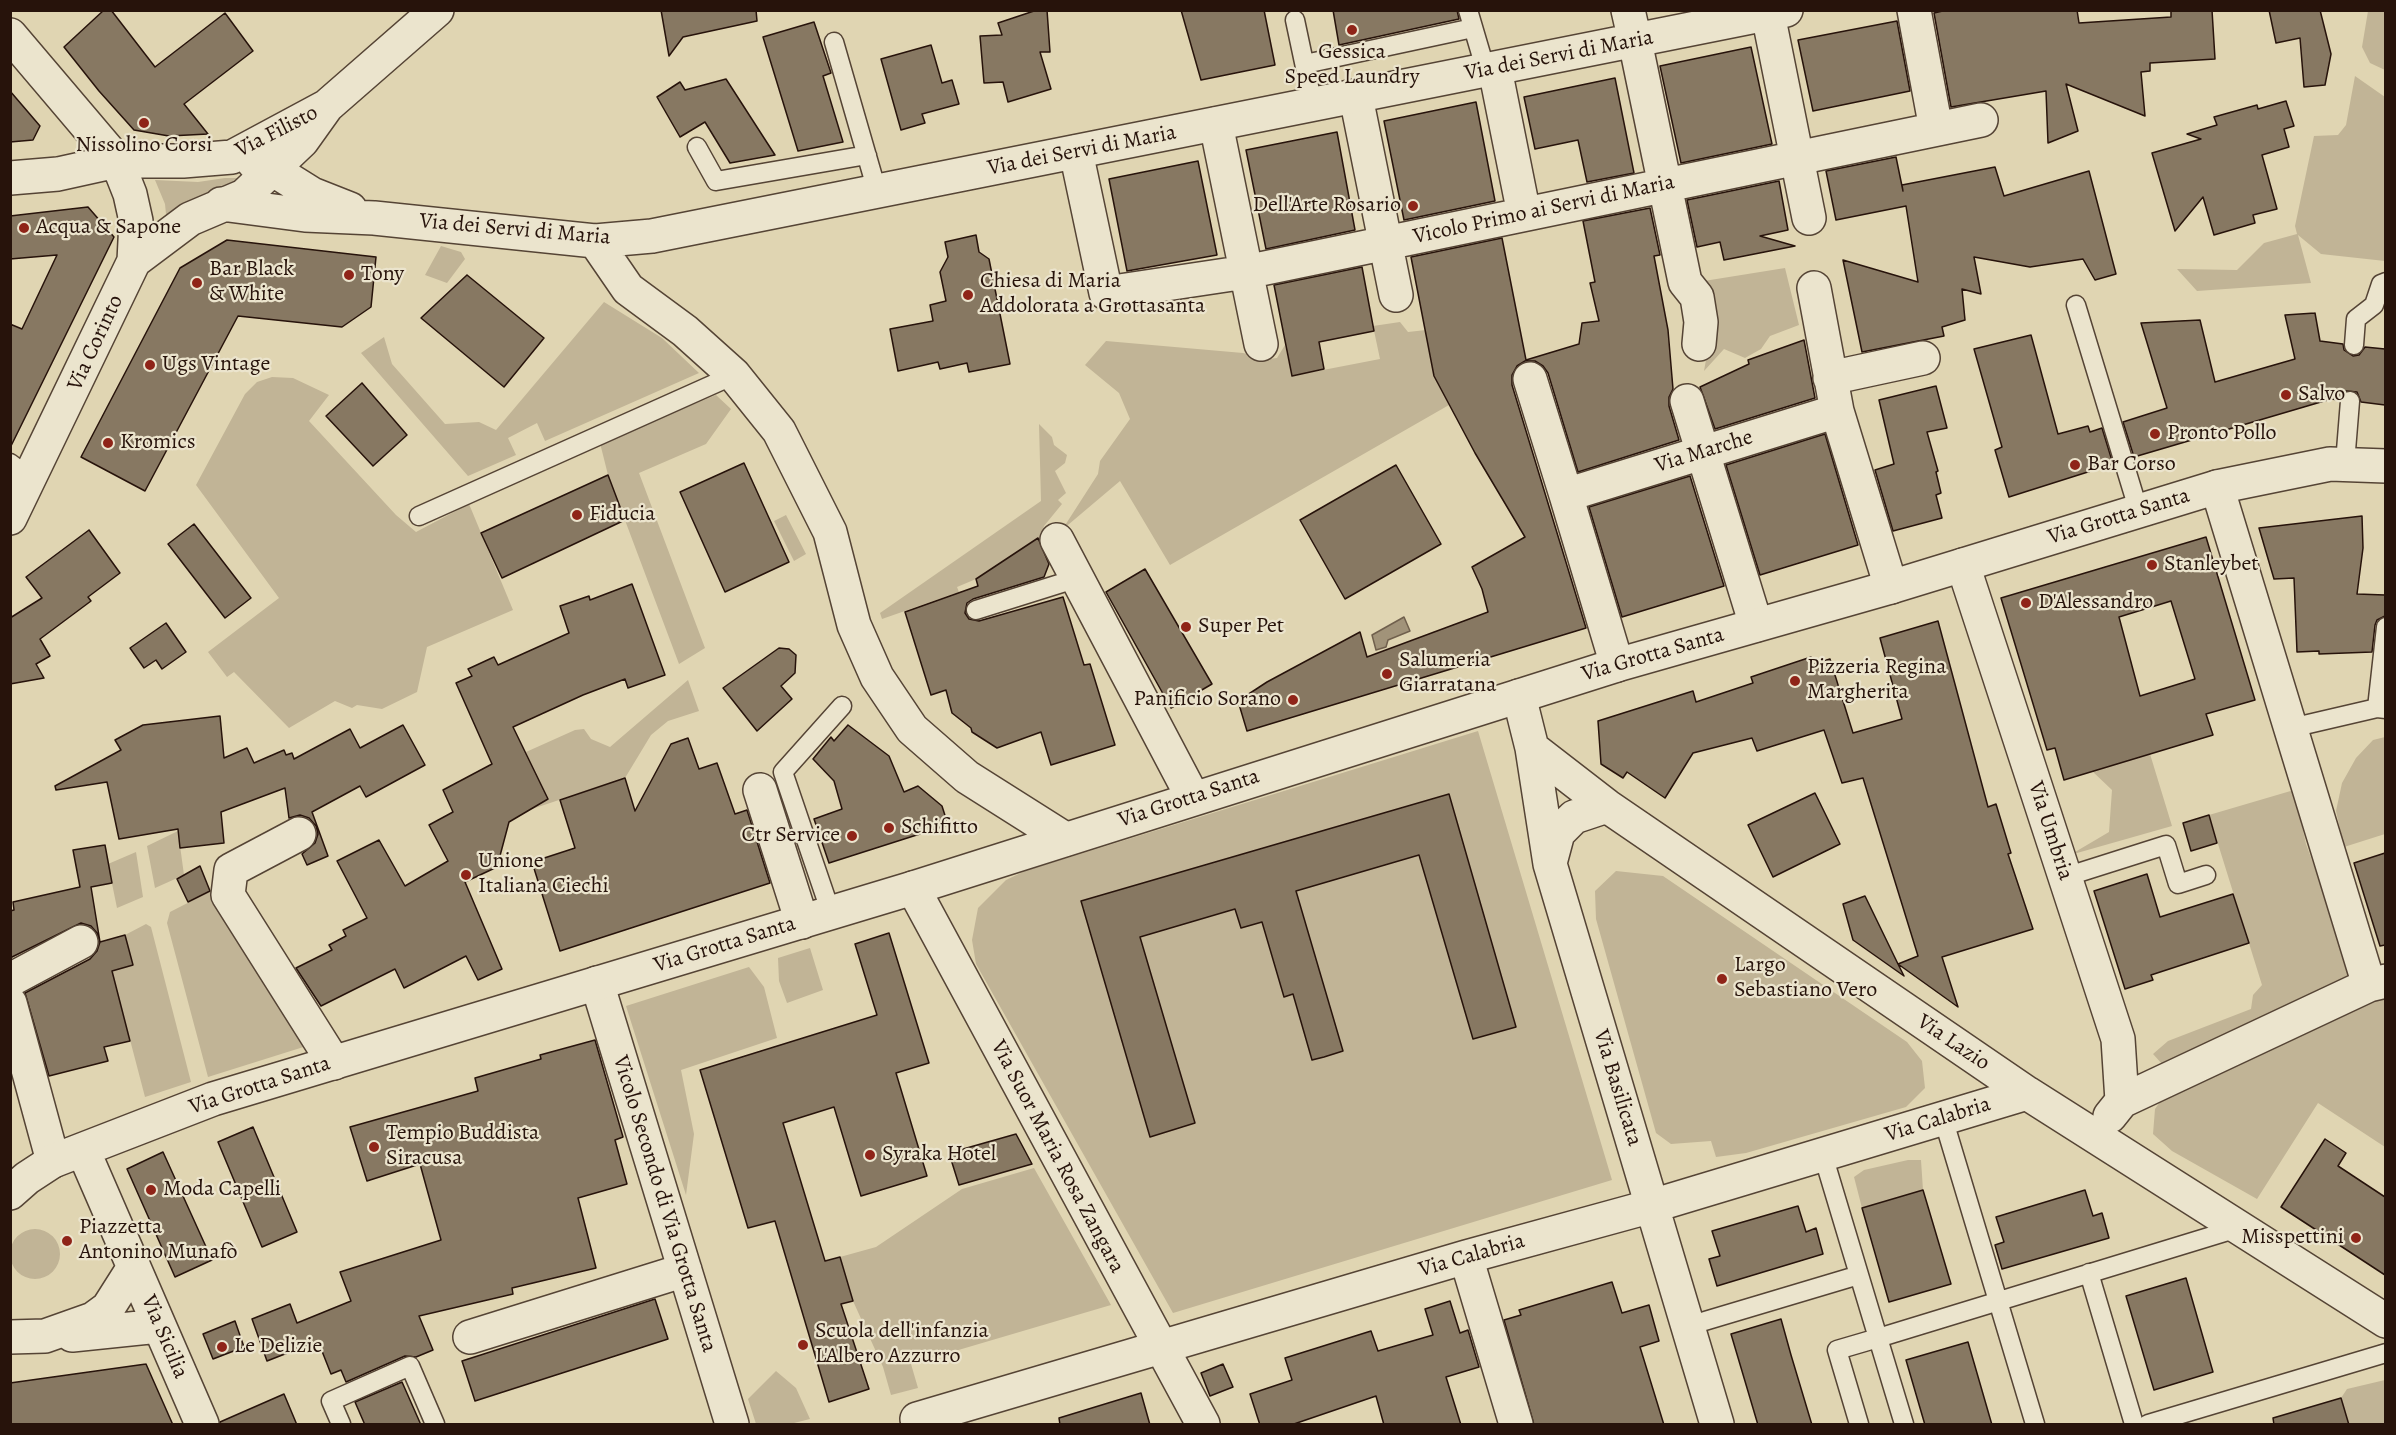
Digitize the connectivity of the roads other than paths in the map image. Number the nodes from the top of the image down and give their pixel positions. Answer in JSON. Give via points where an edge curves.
{"nodes":[{"id":1,"x":437,"y":10,"type":"edge"},
{"id":2,"x":1914,"y":10,"type":"edge"},
{"id":3,"x":1777,"y":12,"type":"edge"},
{"id":4,"x":1471,"y":19,"type":"edge"},
{"id":5,"x":1295,"y":20,"type":"dead end"},
{"id":6,"x":1632,"y":26,"type":"edge"},
{"id":7,"x":10,"y":35,"type":"edge"},
{"id":8,"x":834,"y":42,"type":"dead end"},
{"id":9,"x":1305,"y":64,"type":"junction"},
{"id":10,"x":1490,"y":70,"type":"junction"},
{"id":11,"x":62,"y":94,"type":"junction"},
{"id":12,"x":1356,"y":97,"type":"junction"},
{"id":13,"x":1313,"y":105,"type":"junction"},
{"id":14,"x":327,"y":106,"type":"junction"},
{"id":15,"x":1981,"y":120,"type":"dead end"},
{"id":16,"x":1216,"y":124,"type":"junction"},
{"id":17,"x":1936,"y":129,"type":"junction"},
{"id":18,"x":697,"y":147,"type":"dead end"},
{"id":19,"x":1076,"y":152,"type":"junction"},
{"id":20,"x":867,"y":155,"type":"junction"},
{"id":21,"x":232,"y":157,"type":"junction"},
{"id":22,"x":1797,"y":159,"type":"junction"},
{"id":23,"x":117,"y":161,"type":"junction"},
{"id":24,"x":272,"y":169,"type":"junction"},
{"id":25,"x":58,"y":174,"type":"junction"},
{"id":26,"x":10,"y":178,"type":"edge"},
{"id":27,"x":1664,"y":185,"type":"junction"},
{"id":28,"x":878,"y":191,"type":"junction"},
{"id":29,"x":221,"y":204,"type":"junction"},
{"id":30,"x":1524,"y":214,"type":"junction"},
{"id":31,"x":374,"y":218,"type":"junction"},
{"id":32,"x":1809,"y":218,"type":"dead end"},
{"id":33,"x":594,"y":241,"type":"junction"},
{"id":34,"x":1386,"y":243,"type":"junction"},
{"id":35,"x":134,"y":261,"type":"junction"},
{"id":36,"x":1246,"y":272,"type":"junction"},
{"id":37,"x":2385,"y":282,"type":"edge"},
{"id":38,"x":1814,"y":288,"type":"dead end"},
{"id":39,"x":1396,"y":295,"type":"dead end"},
{"id":40,"x":2076,"y":305,"type":"dead end"},
{"id":41,"x":1261,"y":344,"type":"dead end"},
{"id":42,"x":1699,"y":344,"type":"dead end"},
{"id":43,"x":2354,"y":345,"type":"dead end"},
{"id":44,"x":1923,"y":358,"type":"dead end"},
{"id":45,"x":734,"y":375,"type":"junction"},
{"id":46,"x":1830,"y":378,"type":"junction"},
{"id":47,"x":1530,"y":379,"type":"dead end"},
{"id":48,"x":1687,"y":401,"type":"dead end"},
{"id":49,"x":2350,"y":401,"type":"dead end"},
{"id":50,"x":1837,"y":411,"type":"junction"},
{"id":51,"x":1703,"y":453,"type":"junction"},
{"id":52,"x":2344,"y":463,"type":"junction"},
{"id":53,"x":2385,"y":466,"type":"edge"},
{"id":54,"x":21,"y":471,"type":"edge"},
{"id":55,"x":2217,"y":487,"type":"junction"},
{"id":56,"x":1566,"y":495,"type":"junction"},
{"id":57,"x":2139,"y":512,"type":"junction"},
{"id":58,"x":419,"y":516,"type":"dead end"},
{"id":59,"x":10,"y":518,"type":"edge"},
{"id":60,"x":1057,"y":540,"type":"dead end"},
{"id":61,"x":1963,"y":565,"type":"junction"},
{"id":62,"x":1078,"y":578,"type":"junction"},
{"id":63,"x":1891,"y":587,"type":"junction"},
{"id":64,"x":976,"y":610,"type":"dead end"},
{"id":65,"x":1756,"y":625,"type":"junction"},
{"id":66,"x":2385,"y":627,"type":"edge"},
{"id":67,"x":1617,"y":665,"type":"junction"},
{"id":68,"x":1519,"y":696,"type":"junction"},
{"id":69,"x":842,"y":706,"type":"dead end"},
{"id":70,"x":2381,"y":709,"type":"edge"},
{"id":71,"x":2291,"y":728,"type":"junction"},
{"id":72,"x":1532,"y":748,"type":"junction"},
{"id":73,"x":760,"y":790,"type":"dead end"},
{"id":74,"x":1193,"y":798,"type":"junction"},
{"id":75,"x":1606,"y":806,"type":"junction"},
{"id":76,"x":299,"y":834,"type":"dead end"},
{"id":77,"x":1065,"y":839,"type":"junction"},
{"id":78,"x":1550,"y":864,"type":"junction"},
{"id":79,"x":2206,"y":875,"type":"dead end"},
{"id":80,"x":2065,"y":877,"type":"junction"},
{"id":81,"x":913,"y":888,"type":"junction"},
{"id":82,"x":816,"y":917,"type":"junction"},
{"id":83,"x":81,"y":942,"type":"dead end"},
{"id":84,"x":10,"y":980,"type":"edge"},
{"id":85,"x":597,"y":983,"type":"junction"},
{"id":86,"x":2377,"y":983,"type":"edge"},
{"id":87,"x":10,"y":1003,"type":"edge"},
{"id":88,"x":334,"y":1062,"type":"junction"},
{"id":89,"x":2027,"y":1093,"type":"junction"},
{"id":90,"x":2122,"y":1101,"type":"junction"},
{"id":91,"x":1943,"y":1118,"type":"junction"},
{"id":92,"x":2094,"y":1136,"type":"junction"},
{"id":93,"x":68,"y":1155,"type":"junction"},
{"id":94,"x":1823,"y":1155,"type":"junction"},
{"id":95,"x":10,"y":1193,"type":"edge"},
{"id":96,"x":1652,"y":1206,"type":"junction"},
{"id":97,"x":2238,"y":1228,"type":"junction"},
{"id":98,"x":1466,"y":1257,"type":"junction"},
{"id":99,"x":134,"y":1267,"type":"junction"},
{"id":100,"x":685,"y":1270,"type":"junction"},
{"id":101,"x":2089,"y":1273,"type":"junction"},
{"id":102,"x":1859,"y":1275,"type":"junction"},
{"id":103,"x":1998,"y":1301,"type":"junction"},
{"id":104,"x":2385,"y":1322,"type":"edge"},
{"id":105,"x":159,"y":1326,"type":"junction"},
{"id":106,"x":1688,"y":1326,"type":"junction"},
{"id":107,"x":45,"y":1336,"type":"junction"},
{"id":108,"x":10,"y":1337,"type":"edge"},
{"id":109,"x":471,"y":1337,"type":"dead end"},
{"id":110,"x":1878,"y":1338,"type":"junction"},
{"id":111,"x":10,"y":1346,"type":"edge"},
{"id":112,"x":1160,"y":1346,"type":"junction"},
{"id":113,"x":2385,"y":1353,"type":"edge"},
{"id":114,"x":917,"y":1419,"type":"dead end"},
{"id":115,"x":202,"y":1425,"type":"edge"},
{"id":116,"x":341,"y":1425,"type":"edge"},
{"id":117,"x":435,"y":1425,"type":"edge"},
{"id":118,"x":732,"y":1425,"type":"edge"},
{"id":119,"x":1203,"y":1425,"type":"edge"},
{"id":120,"x":1516,"y":1425,"type":"edge"},
{"id":121,"x":1717,"y":1425,"type":"edge"},
{"id":122,"x":1859,"y":1425,"type":"edge"},
{"id":123,"x":1904,"y":1425,"type":"edge"},
{"id":124,"x":2036,"y":1425,"type":"edge"},
{"id":125,"x":2134,"y":1425,"type":"edge"},
{"id":126,"x":2148,"y":1425,"type":"edge"}],
"edges":[{"from":1,"to":14,"type":"street","name":"Via Filisto"},
{"from":2,"to":17,"type":"street"},
{"from":3,"to":6,"type":"street","name":"Via dei Servi di Maria"},
{"from":3,"to":22,"type":"street"},
{"from":4,"to":9,"type":"lane"},
{"from":4,"to":10,"type":"lane"},
{"from":5,"to":9,"type":"lane"},
{"from":6,"to":10,"type":"street","name":"Via dei Servi di Maria"},
{"from":6,"to":27,"type":"street"},
{"from":7,"to":11,"type":"street"},
{"from":8,"to":20,"type":"lane"},
{"from":9,"to":13,"type":"lane"},
{"from":10,"to":12,"type":"street","name":"Via dei Servi di Maria"},
{"from":10,"to":30,"type":"street"},
{"from":11,"to":23,"type":"street"},
{"from":11,"to":25,"type":"street","via":[[74,135],[70,157]]},
{"from":12,"to":13,"type":"street","name":"Via dei Servi di Maria"},
{"from":12,"to":34,"type":"street"},
{"from":13,"to":16,"type":"street","name":"Via dei Servi di Maria"},
{"from":14,"to":21,"type":"street","name":"Via Filisto"},
{"from":14,"to":24,"type":"street","name":"Via Corinto","via":[[302,141]]},
{"from":15,"to":17,"type":"street","name":"Vicolo Primo ai Servi di Maria"},
{"from":16,"to":19,"type":"street","name":"Via dei Servi di Maria"},
{"from":16,"to":36,"type":"street"},
{"from":17,"to":22,"type":"street","name":"Vicolo Primo ai Servi di Maria"},
{"from":18,"to":20,"type":"lane","via":[[716,181]]},
{"from":19,"to":28,"type":"street","name":"Via dei Servi di Maria"},
{"from":19,"to":36,"type":"street","name":"Vicolo Primo ai Servi di Maria","via":[[1106,293]]},
{"from":20,"to":28,"type":"lane"},
{"from":21,"to":23,"type":"street","name":"Via Filisto"},
{"from":21,"to":24,"type":"street"},
{"from":22,"to":27,"type":"street","name":"Vicolo Primo ai Servi di Maria"},
{"from":22,"to":32,"type":"street"},
{"from":23,"to":25,"type":"street","name":"Via Filisto"},
{"from":23,"to":35,"type":"street","via":[[136,222]]},
{"from":24,"to":29,"type":"street","name":"Via Corinto","via":[[244,196]]},
{"from":24,"to":31,"type":"street","via":[[312,194]]},
{"from":25,"to":26,"type":"street","name":"Via Filisto"},
{"from":27,"to":30,"type":"street","name":"Vicolo Primo ai Servi di Maria"},
{"from":27,"to":42,"type":"street","via":[[1685,282],[1697,297]]},
{"from":28,"to":33,"type":"street","name":"Via dei Servi di Maria","via":[[652,236]]},
{"from":29,"to":31,"type":"street","via":[[305,215]]},
{"from":29,"to":35,"type":"street","name":"Via Corinto","via":[[190,219]]},
{"from":30,"to":34,"type":"street","name":"Vicolo Primo ai Servi di Maria"},
{"from":31,"to":33,"type":"street","name":"Via dei Servi di Maria"},
{"from":33,"to":45,"type":"street","via":[[627,289],[685,330]]},
{"from":34,"to":36,"type":"street","name":"Vicolo Primo ai Servi di Maria"},
{"from":34,"to":39,"type":"street"},
{"from":35,"to":54,"type":"street","name":"Via Corinto"},
{"from":36,"to":41,"type":"street"},
{"from":37,"to":43,"type":"lane","via":[[2374,305],[2356,319]]},
{"from":38,"to":46,"type":"street"},
{"from":40,"to":57,"type":"lane"},
{"from":44,"to":46,"type":"street"},
{"from":45,"to":58,"type":"lane"},
{"from":45,"to":77,"type":"street","via":[[779,430],[830,532],[854,625],[877,677],[912,729],[967,777]]},
{"from":46,"to":50,"type":"street"},
{"from":47,"to":56,"type":"street"},
{"from":48,"to":51,"type":"street"},
{"from":49,"to":52,"type":"lane"},
{"from":50,"to":51,"type":"street","name":"Via Marche"},
{"from":50,"to":63,"type":"street"},
{"from":51,"to":56,"type":"street","name":"Via Marche"},
{"from":51,"to":65,"type":"street"},
{"from":52,"to":53,"type":"street","name":"Via Grotta Santa"},
{"from":52,"to":55,"type":"street","name":"Via Grotta Santa"},
{"from":54,"to":59,"type":"street","name":"Via Corinto"},
{"from":55,"to":57,"type":"street","name":"Via Grotta Santa"},
{"from":55,"to":71,"type":"street"},
{"from":56,"to":67,"type":"street"},
{"from":57,"to":61,"type":"street","name":"Via Grotta Santa"},
{"from":60,"to":62,"type":"street"},
{"from":61,"to":63,"type":"street","name":"Via Grotta Santa"},
{"from":61,"to":80,"type":"street","name":"Via Umbria"},
{"from":62,"to":64,"type":"lane"},
{"from":62,"to":74,"type":"street"},
{"from":63,"to":65,"type":"street","name":"Via Grotta Santa"},
{"from":65,"to":67,"type":"street","name":"Via Grotta Santa"},
{"from":66,"to":70,"type":"lane"},
{"from":67,"to":68,"type":"street","name":"Via Grotta Santa"},
{"from":68,"to":72,"type":"street","name":"Via Basilicata"},
{"from":68,"to":74,"type":"street","name":"Via Grotta Santa"},
{"from":69,"to":82,"type":"lane","via":[[783,772]]},
{"from":70,"to":71,"type":"lane"},
{"from":71,"to":86,"type":"street"},
{"from":72,"to":75,"type":"street","name":"Via Lazio"},
{"from":72,"to":78,"type":"street","name":"Via Basilicata"},
{"from":73,"to":82,"type":"street"},
{"from":74,"to":77,"type":"street","name":"Via Grotta Santa"},
{"from":75,"to":78,"type":"street","via":[[1574,817],[1557,833]]},
{"from":75,"to":89,"type":"street","name":"Via Lazio"},
{"from":76,"to":88,"type":"street","via":[[231,870],[228,895]]},
{"from":77,"to":81,"type":"street","name":"Via Grotta Santa"},
{"from":78,"to":96,"type":"street","name":"Via Basilicata"},
{"from":79,"to":80,"type":"lane","via":[[2178,884],[2166,845]]},
{"from":80,"to":90,"type":"street","name":"Via Umbria","via":[[2118,1039]]},
{"from":81,"to":82,"type":"street","name":"Via Grotta Santa"},
{"from":81,"to":112,"type":"street","name":"Via Suor Maria Rosa Zangara"},
{"from":82,"to":85,"type":"street","name":"Via Grotta Santa"},
{"from":83,"to":84,"type":"street"},
{"from":85,"to":88,"type":"street","name":"Via Grotta Santa"},
{"from":85,"to":100,"type":"street","name":"Vicolo Secondo di Via Grotta Santa"},
{"from":86,"to":90,"type":"street"},
{"from":87,"to":93,"type":"street","name":"Via Sicilia"},
{"from":88,"to":93,"type":"street","name":"Via Grotta Santa","via":[[213,1099]]},
{"from":89,"to":91,"type":"street","name":"Via Calabria"},
{"from":89,"to":92,"type":"street","name":"Via Lazio"},
{"from":90,"to":92,"type":"street"},
{"from":91,"to":94,"type":"street","name":"Via Calabria"},
{"from":91,"to":103,"type":"lane"},
{"from":92,"to":97,"type":"street","name":"Via Lazio"},
{"from":93,"to":95,"type":"street","name":"Via Grotta Santa","via":[[27,1178]]},
{"from":93,"to":99,"type":"street","name":"Via Sicilia"},
{"from":94,"to":96,"type":"street","name":"Via Calabria"},
{"from":94,"to":102,"type":"lane"},
{"from":96,"to":98,"type":"street","name":"Via Calabria"},
{"from":96,"to":106,"type":"street","name":"Via Basilicata"},
{"from":97,"to":101,"type":"lane"},
{"from":97,"to":104,"type":"street","name":"Via Lazio"},
{"from":98,"to":112,"type":"street","name":"Via Calabria"},
{"from":98,"to":120,"type":"street"},
{"from":99,"to":105,"type":"street","name":"Via Sicilia"},
{"from":99,"to":107,"type":"street","via":[[108,1308],[93,1319]]},
{"from":100,"to":109,"type":"street"},
{"from":100,"to":118,"type":"street","name":"Vicolo Secondo di Via Grotta Santa"},
{"from":101,"to":103,"type":"lane"},
{"from":101,"to":125,"type":"lane"},
{"from":102,"to":106,"type":"lane"},
{"from":102,"to":110,"type":"lane"},
{"from":103,"to":110,"type":"lane"},
{"from":103,"to":124,"type":"lane"},
{"from":105,"to":107,"type":"street"},
{"from":105,"to":115,"type":"street","name":"Via Sicilia"},
{"from":106,"to":121,"type":"street","name":"Via Basilicata"},
{"from":107,"to":108,"type":"street"},
{"from":107,"to":111,"type":"street"},
{"from":110,"to":122,"type":"lane","via":[[1837,1350]]},
{"from":110,"to":123,"type":"lane"},
{"from":112,"to":114,"type":"street","name":"Via Calabria"},
{"from":112,"to":119,"type":"street","name":"Via Suor Maria Rosa Zangara"},
{"from":113,"to":126,"type":"lane"},
{"from":116,"to":117,"type":"lane","via":[[331,1401],[410,1366]]}]}
